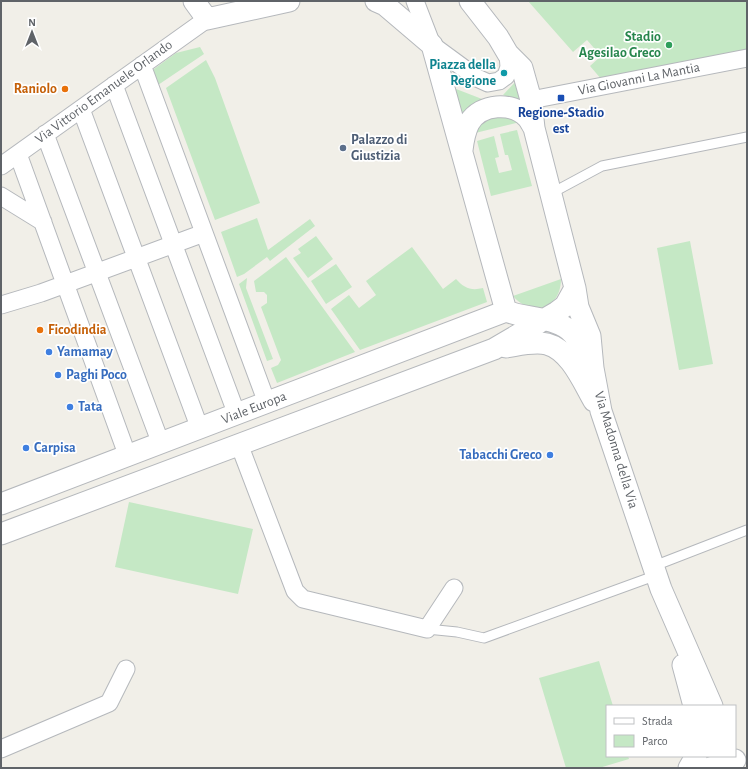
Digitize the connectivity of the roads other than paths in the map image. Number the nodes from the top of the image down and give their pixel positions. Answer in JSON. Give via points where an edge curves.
{"nodes":[{"id":1,"x":194,"y":1,"type":"edge"},
{"id":2,"x":289,"y":1,"type":"edge"},
{"id":3,"x":376,"y":1,"type":"edge"},
{"id":4,"x":415,"y":1,"type":"edge"},
{"id":5,"x":470,"y":1,"type":"edge"},
{"id":6,"x":207,"y":19,"type":"junction"},
{"id":7,"x":432,"y":45,"type":"junction"},
{"id":8,"x":508,"y":54,"type":"junction"},
{"id":9,"x":747,"y":58,"type":"edge"},
{"id":10,"x":142,"y":65,"type":"junction"},
{"id":11,"x":114,"y":85,"type":"junction"},
{"id":12,"x":81,"y":109,"type":"junction"},
{"id":13,"x":533,"y":115,"type":"junction"},
{"id":14,"x":45,"y":134,"type":"junction"},
{"id":15,"x":747,"y":137,"type":"edge"},
{"id":16,"x":462,"y":151,"type":"junction"},
{"id":17,"x":18,"y":154,"type":"junction"},
{"id":18,"x":1,"y":166,"type":"edge"},
{"id":19,"x":550,"y":194,"type":"junction"},
{"id":20,"x":1,"y":196,"type":"edge"},
{"id":21,"x":43,"y":222,"type":"junction"},
{"id":22,"x":204,"y":233,"type":"junction"},
{"id":23,"x":173,"y":244,"type":"junction"},
{"id":24,"x":136,"y":258,"type":"junction"},
{"id":25,"x":97,"y":272,"type":"junction"},
{"id":26,"x":65,"y":284,"type":"junction"},
{"id":27,"x":575,"y":288,"type":"junction"},
{"id":28,"x":1,"y":305,"type":"edge"},
{"id":29,"x":506,"y":311,"type":"junction"},
{"id":30,"x":545,"y":320,"type":"junction"},
{"id":31,"x":494,"y":349,"type":"junction"},
{"id":32,"x":593,"y":368,"type":"junction"},
{"id":33,"x":267,"y":403,"type":"junction"},
{"id":34,"x":601,"y":411,"type":"junction"},
{"id":35,"x":237,"y":415,"type":"junction"},
{"id":36,"x":200,"y":429,"type":"junction"},
{"id":37,"x":161,"y":444,"type":"junction"},
{"id":38,"x":239,"y":444,"type":"junction"},
{"id":39,"x":128,"y":457,"type":"junction"},
{"id":40,"x":1,"y":504,"type":"edge"},
{"id":41,"x":747,"y":530,"type":"edge"},
{"id":42,"x":1,"y":534,"type":"edge"},
{"id":43,"x":655,"y":571,"type":"junction"},
{"id":44,"x":454,"y":588,"type":"dead end"},
{"id":45,"x":666,"y":599,"type":"junction"},
{"id":46,"x":427,"y":629,"type":"junction"},
{"id":47,"x":126,"y":668,"type":"dead end"},
{"id":48,"x":694,"y":705,"type":"edge"},
{"id":49,"x":712,"y":705,"type":"edge"},
{"id":50,"x":1,"y":749,"type":"edge"},
{"id":51,"x":695,"y":757,"type":"edge"},
{"id":52,"x":735,"y":761,"type":"edge"},
{"id":53,"x":688,"y":768,"type":"edge"},
{"id":54,"x":710,"y":768,"type":"edge"}],
"edges":[{"from":1,"to":6,"type":"street"},
{"from":2,"to":6,"type":"street"},
{"from":3,"to":7,"type":"street","via":[[385,5]]},
{"from":4,"to":7,"type":"street"},
{"from":5,"to":8,"type":"street","name":"Via Madonna della Via","via":[[498,36]]},
{"from":6,"to":10,"type":"street","name":"Via Vittorio Emanuele Orlando"},
{"from":7,"to":8,"type":"street","via":[[477,78],[488,83],[499,81],[506,76],[509,67]]},
{"from":7,"to":16,"type":"street"},
{"from":8,"to":13,"type":"street","name":"Via Madonna della Via","via":[[522,68]]},
{"from":9,"to":13,"type":"street","name":"Via Giovanni La Mantia"},
{"from":10,"to":11,"type":"street","name":"Via Vittorio Emanuele Orlando"},
{"from":10,"to":22,"type":"street"},
{"from":11,"to":12,"type":"street","name":"Via Vittorio Emanuele Orlando"},
{"from":11,"to":23,"type":"street"},
{"from":12,"to":14,"type":"street","name":"Via Vittorio Emanuele Orlando"},
{"from":12,"to":24,"type":"street"},
{"from":13,"to":16,"type":"street","via":[[528,118],[518,110],[499,106],[487,109],[470,122],[464,135]]},
{"from":13,"to":19,"type":"street","name":"Via Madonna della Via"},
{"from":14,"to":17,"type":"street","name":"Via Vittorio Emanuele Orlando"},
{"from":14,"to":25,"type":"street"},
{"from":15,"to":19,"type":"lane","via":[[602,166]]},
{"from":16,"to":29,"type":"street"},
{"from":17,"to":18,"type":"street","name":"Via Vittorio Emanuele Orlando"},
{"from":17,"to":21,"type":"street"},
{"from":19,"to":27,"type":"street","name":"Via Madonna della Via"},
{"from":20,"to":21,"type":"street"},
{"from":21,"to":26,"type":"street"},
{"from":22,"to":23,"type":"street"},
{"from":22,"to":33,"type":"street"},
{"from":23,"to":24,"type":"street"},
{"from":23,"to":35,"type":"street"},
{"from":24,"to":25,"type":"street"},
{"from":24,"to":36,"type":"street"},
{"from":25,"to":26,"type":"street"},
{"from":25,"to":37,"type":"street"},
{"from":26,"to":28,"type":"street"},
{"from":26,"to":39,"type":"street"},
{"from":27,"to":30,"type":"street","via":[[565,306]]},
{"from":27,"to":32,"type":"street","name":"Via Madonna della Via","via":[[578,307],[590,336]]},
{"from":29,"to":30,"type":"street"},
{"from":29,"to":33,"type":"street","name":"Viale Europa"},
{"from":30,"to":31,"type":"street"},
{"from":30,"to":32,"type":"street","via":[[569,330],[581,344]]},
{"from":31,"to":34,"type":"street","via":[[531,343],[548,344],[561,351]]},
{"from":31,"to":38,"type":"street","name":"Viale Europa"},
{"from":32,"to":34,"type":"street","name":"Via Madonna della Via"},
{"from":33,"to":35,"type":"street","name":"Viale Europa"},
{"from":34,"to":43,"type":"street","name":"Via Madonna della Via"},
{"from":35,"to":36,"type":"street","name":"Viale Europa"},
{"from":36,"to":37,"type":"street","name":"Viale Europa"},
{"from":37,"to":39,"type":"street","name":"Viale Europa"},
{"from":38,"to":42,"type":"street","name":"Viale Europa"},
{"from":38,"to":46,"type":"street","via":[[296,591],[303,599]]},
{"from":39,"to":40,"type":"street","name":"Viale Europa"},
{"from":41,"to":43,"type":"lane"},
{"from":43,"to":45,"type":"street","name":"Via Madonna della Via"},
{"from":43,"to":46,"type":"lane","via":[[484,638]]},
{"from":44,"to":46,"type":"street"},
{"from":45,"to":48,"type":"street"},
{"from":45,"to":49,"type":"street","name":"Via Madonna della Via"},
{"from":47,"to":50,"type":"street","via":[[109,703]]},
{"from":51,"to":53,"type":"street"},
{"from":52,"to":54,"type":"street"}]}
